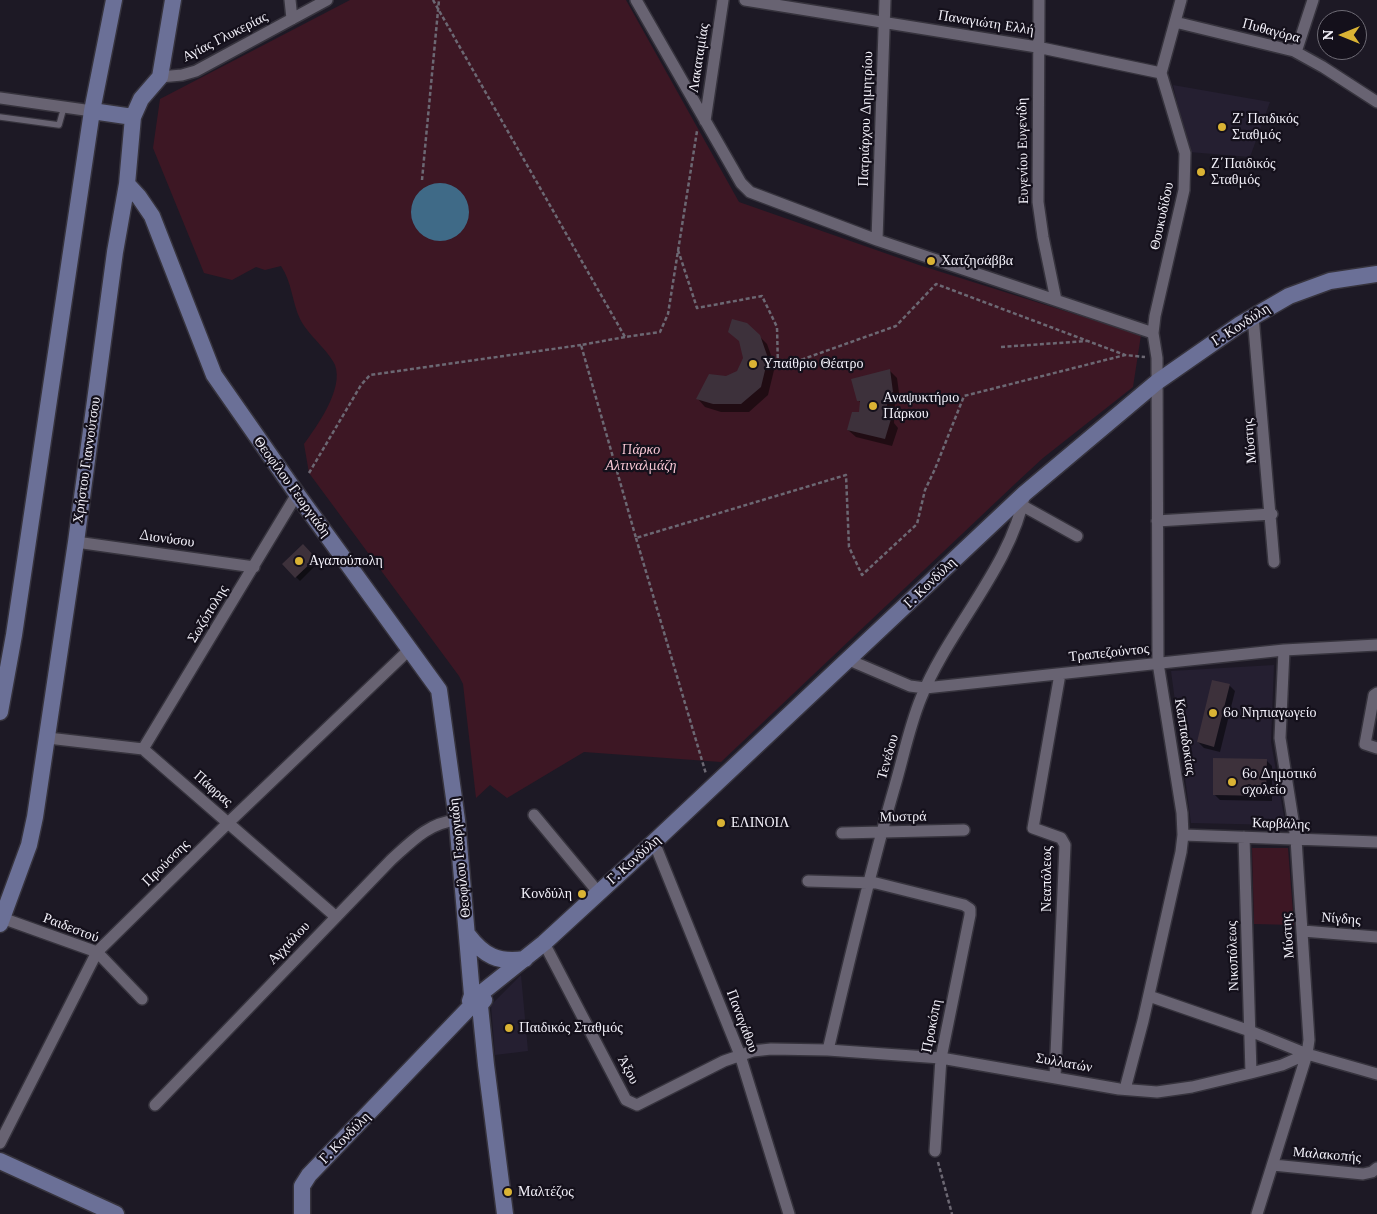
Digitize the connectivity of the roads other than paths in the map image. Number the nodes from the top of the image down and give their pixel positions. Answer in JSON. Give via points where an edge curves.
{"nodes":[{"id":1,"x":114,"y":0,"type":"edge"},
{"id":2,"x":173,"y":0,"type":"edge"},
{"id":3,"x":290,"y":0,"type":"edge"},
{"id":4,"x":327,"y":0,"type":"edge"},
{"id":5,"x":636,"y":0,"type":"edge"},
{"id":6,"x":723,"y":0,"type":"edge"},
{"id":7,"x":745,"y":0,"type":"edge"},
{"id":8,"x":885,"y":0,"type":"edge"},
{"id":9,"x":1039,"y":0,"type":"edge"},
{"id":10,"x":1181,"y":0,"type":"edge"},
{"id":11,"x":1313,"y":0,"type":"edge"},
{"id":12,"x":292,"y":19,"type":"junction"},
{"id":13,"x":884,"y":21,"type":"junction"},
{"id":14,"x":1175,"y":22,"type":"junction"},
{"id":15,"x":1037,"y":47,"type":"junction"},
{"id":16,"x":1296,"y":52,"type":"junction"},
{"id":17,"x":1161,"y":72,"type":"junction"},
{"id":18,"x":160,"y":77,"type":"junction"},
{"id":19,"x":0,"y":98,"type":"edge"},
{"id":20,"x":1377,"y":102,"type":"edge"},
{"id":21,"x":64,"y":107,"type":"junction"},
{"id":22,"x":92,"y":111,"type":"junction"},
{"id":23,"x":0,"y":117,"type":"edge"},
{"id":24,"x":133,"y":117,"type":"junction"},
{"id":25,"x":701,"y":124,"type":"junction"},
{"id":26,"x":127,"y":184,"type":"junction"},
{"id":27,"x":877,"y":240,"type":"junction"},
{"id":28,"x":1377,"y":274,"type":"edge"},
{"id":29,"x":1056,"y":300,"type":"junction"},
{"id":30,"x":1253,"y":316,"type":"junction"},
{"id":31,"x":1153,"y":334,"type":"junction"},
{"id":32,"x":1157,"y":382,"type":"junction"},
{"id":33,"x":297,"y":494,"type":"junction"},
{"id":34,"x":1024,"y":499,"type":"junction"},
{"id":35,"x":1272,"y":514,"type":"junction"},
{"id":36,"x":1157,"y":521,"type":"junction"},
{"id":37,"x":1077,"y":536,"type":"dead end"},
{"id":38,"x":76,"y":542,"type":"junction"},
{"id":39,"x":1274,"y":562,"type":"dead end"},
{"id":40,"x":254,"y":567,"type":"junction"},
{"id":41,"x":1377,"y":645,"type":"edge"},
{"id":42,"x":411,"y":648,"type":"junction"},
{"id":43,"x":1284,"y":650,"type":"junction"},
{"id":44,"x":849,"y":660,"type":"junction"},
{"id":45,"x":1158,"y":663,"type":"junction"},
{"id":46,"x":1060,"y":674,"type":"junction"},
{"id":47,"x":925,"y":688,"type":"junction"},
{"id":48,"x":1377,"y":693,"type":"edge"},
{"id":49,"x":0,"y":712,"type":"edge"},
{"id":50,"x":48,"y":738,"type":"junction"},
{"id":51,"x":143,"y":748,"type":"junction"},
{"id":52,"x":1377,"y":748,"type":"edge"},
{"id":53,"x":534,"y":815,"type":"dead end"},
{"id":54,"x":457,"y":820,"type":"junction"},
{"id":55,"x":228,"y":823,"type":"junction"},
{"id":56,"x":964,"y":830,"type":"dead end"},
{"id":57,"x":882,"y":832,"type":"junction"},
{"id":58,"x":842,"y":833,"type":"dead end"},
{"id":59,"x":1183,"y":835,"type":"junction"},
{"id":60,"x":1244,"y":837,"type":"junction"},
{"id":61,"x":1296,"y":839,"type":"junction"},
{"id":62,"x":654,"y":842,"type":"junction"},
{"id":63,"x":1377,"y":842,"type":"edge"},
{"id":64,"x":808,"y":881,"type":"dead end"},
{"id":65,"x":868,"y":882,"type":"junction"},
{"id":66,"x":598,"y":892,"type":"junction"},
{"id":67,"x":335,"y":916,"type":"junction"},
{"id":68,"x":1,"y":921,"type":"edge"},
{"id":69,"x":1303,"y":931,"type":"junction"},
{"id":70,"x":468,"y":935,"type":"junction"},
{"id":71,"x":1377,"y":937,"type":"edge"},
{"id":72,"x":544,"y":943,"type":"junction"},
{"id":73,"x":97,"y":952,"type":"junction"},
{"id":74,"x":524,"y":959,"type":"junction"},
{"id":75,"x":1149,"y":996,"type":"junction"},
{"id":76,"x":142,"y":999,"type":"dead end"},
{"id":77,"x":477,"y":1000,"type":"junction"},
{"id":78,"x":1250,"y":1031,"type":"junction"},
{"id":79,"x":828,"y":1050,"type":"junction"},
{"id":80,"x":1307,"y":1054,"type":"junction"},
{"id":81,"x":740,"y":1055,"type":"junction"},
{"id":82,"x":941,"y":1058,"type":"junction"},
{"id":83,"x":1252,"y":1073,"type":"junction"},
{"id":84,"x":1377,"y":1074,"type":"edge"},
{"id":85,"x":1055,"y":1077,"type":"junction"},
{"id":86,"x":1125,"y":1090,"type":"junction"},
{"id":87,"x":155,"y":1105,"type":"dead end"},
{"id":88,"x":0,"y":1143,"type":"edge"},
{"id":89,"x":935,"y":1151,"type":"road end"},
{"id":90,"x":0,"y":1161,"type":"edge"},
{"id":91,"x":1273,"y":1165,"type":"junction"},
{"id":92,"x":1377,"y":1168,"type":"edge"},
{"id":93,"x":116,"y":1214,"type":"edge"},
{"id":94,"x":302,"y":1214,"type":"edge"},
{"id":95,"x":505,"y":1214,"type":"edge"},
{"id":96,"x":789,"y":1214,"type":"edge"},
{"id":97,"x":1257,"y":1214,"type":"edge"}],
"edges":[{"from":1,"to":22,"type":"street"},
{"from":2,"to":18,"type":"street"},
{"from":3,"to":12,"type":"street"},
{"from":4,"to":12,"type":"street","name":"Αγίας Γλυκερίας"},
{"from":5,"to":25,"type":"street"},
{"from":6,"to":25,"type":"street","name":"Λακαταμίας"},
{"from":7,"to":13,"type":"street","name":"Παναγιώτη Ελλή"},
{"from":8,"to":13,"type":"street","name":"Πατριάρχου Δημητρίου"},
{"from":9,"to":15,"type":"street","name":"Ευγενίου Ευγενίδη"},
{"from":10,"to":14,"type":"street"},
{"from":11,"to":16,"type":"street"},
{"from":12,"to":18,"type":"street","name":"Αγίας Γλυκερίας","via":[[196,71]]},
{"from":13,"to":15,"type":"street","name":"Παναγιώτη Ελλή"},
{"from":13,"to":27,"type":"street","name":"Πατριάρχου Δημητρίου"},
{"from":14,"to":16,"type":"street","name":"Πυθαγόρα"},
{"from":14,"to":17,"type":"street"},
{"from":15,"to":17,"type":"street","name":"Παναγιώτη Ελλή"},
{"from":15,"to":29,"type":"street","name":"Ευγενίου Ευγενίδη","via":[[1038,202]]},
{"from":16,"to":20,"type":"street","name":"Πυθαγόρα"},
{"from":17,"to":31,"type":"street","name":"Θουκυδίδου","via":[[1185,153],[1186,171]]},
{"from":18,"to":24,"type":"street","name":"Χρήστου Γιαννούτσου","via":[[141,99]]},
{"from":19,"to":21,"type":"street"},
{"from":21,"to":22,"type":"street"},
{"from":21,"to":23,"type":"lane","via":[[60,125]]},
{"from":22,"to":24,"type":"street"},
{"from":22,"to":49,"type":"street"},
{"from":24,"to":26,"type":"street","name":"Χρήστου Γιαννούτσου"},
{"from":25,"to":27,"type":"street","via":[[750,192]]},
{"from":26,"to":33,"type":"street","name":"Θεοφίλου Γεωργιάδη","via":[[152,216],[214,375]]},
{"from":26,"to":38,"type":"street","name":"Χρήστου Γιαννούτσου"},
{"from":27,"to":29,"type":"street"},
{"from":28,"to":30,"type":"street","name":"Γ. Κονδύλη","via":[[1330,281],[1309,288]]},
{"from":29,"to":31,"type":"street"},
{"from":30,"to":32,"type":"street","name":"Γ. Κονδύλη"},
{"from":30,"to":35,"type":"street","name":"Μύστης"},
{"from":31,"to":32,"type":"street","name":"Θουκυδίδου"},
{"from":32,"to":34,"type":"street","name":"Γ. Κονδύλη"},
{"from":32,"to":36,"type":"street","name":"Καππαδοκίας"},
{"from":33,"to":40,"type":"street","name":"Σωζόπολης"},
{"from":33,"to":42,"type":"street","name":"Θεοφίλου Γεωργιάδη"},
{"from":34,"to":37,"type":"street"},
{"from":34,"to":44,"type":"street","name":"Γ. Κονδύλη"},
{"from":34,"to":47,"type":"street","name":"Τενέδου","via":[[1006,547]]},
{"from":35,"to":36,"type":"street"},
{"from":35,"to":39,"type":"street","name":"Μύστης"},
{"from":36,"to":45,"type":"street","name":"Καππαδοκίας"},
{"from":38,"to":40,"type":"street","name":"Διονύσου"},
{"from":38,"to":50,"type":"street","name":"Χρήστου Γιαννούτσου"},
{"from":40,"to":51,"type":"street","name":"Σωζόπολης"},
{"from":41,"to":43,"type":"street","name":"Τραπεζούντος"},
{"from":42,"to":54,"type":"street","name":"Θεοφίλου Γεωργιάδη","via":[[441,695]]},
{"from":42,"to":55,"type":"street","name":"Προύσσης"},
{"from":43,"to":45,"type":"street","name":"Τραπεζούντος"},
{"from":43,"to":61,"type":"street","name":"Μύστης","via":[[1280,738]]},
{"from":44,"to":47,"type":"street","name":"Τραπεζούντος","via":[[910,686]]},
{"from":44,"to":62,"type":"street","name":"Γ. Κονδύλη"},
{"from":45,"to":46,"type":"street","name":"Τραπεζούντος"},
{"from":45,"to":59,"type":"street","name":"Καππαδοκίας"},
{"from":46,"to":47,"type":"street","name":"Τραπεζούντος"},
{"from":46,"to":85,"type":"street","name":"Νεαπόλεως","via":[[1033,828],[1061,838],[1065,845]]},
{"from":47,"to":57,"type":"street","name":"Τενέδου"},
{"from":48,"to":52,"type":"street","via":[[1365,744]]},
{"from":50,"to":51,"type":"street"},
{"from":50,"to":68,"type":"street","name":"Χρήστου Γιαννούτσου","via":[[29,845]]},
{"from":51,"to":55,"type":"street","name":"Πάφρας"},
{"from":53,"to":66,"type":"street"},
{"from":54,"to":67,"type":"street","name":"Αγχιάλου","via":[[439,822],[423,832]]},
{"from":54,"to":70,"type":"street","name":"Θεοφίλου Γεωργιάδη"},
{"from":55,"to":67,"type":"street","name":"Πάφρας"},
{"from":55,"to":73,"type":"street","name":"Προύσσης"},
{"from":56,"to":57,"type":"street","name":"Μυστρά"},
{"from":57,"to":58,"type":"street","name":"Μυστρά"},
{"from":57,"to":65,"type":"street","name":"Τενέδου"},
{"from":59,"to":60,"type":"street","name":"Καρβάλης"},
{"from":59,"to":75,"type":"street","name":"Καππαδοκίας"},
{"from":60,"to":61,"type":"street","name":"Καρβάλης"},
{"from":60,"to":78,"type":"street","name":"Νικοπόλεως"},
{"from":61,"to":63,"type":"street","name":"Καρβάλης"},
{"from":61,"to":69,"type":"street","name":"Μύστης"},
{"from":62,"to":66,"type":"street","name":"Γ. Κονδύλη"},
{"from":62,"to":81,"type":"street","name":"Παναγάθου"},
{"from":64,"to":65,"type":"street"},
{"from":65,"to":79,"type":"street","name":"Τενέδου"},
{"from":65,"to":82,"type":"street","name":"Προκόπη","via":[[970,909]]},
{"from":66,"to":72,"type":"street","name":"Γ. Κονδύλη"},
{"from":67,"to":87,"type":"street","name":"Αγχιάλου"},
{"from":68,"to":73,"type":"street","name":"Ραιδεστού"},
{"from":69,"to":71,"type":"street","name":"Νίγδης"},
{"from":69,"to":80,"type":"street","name":"Μύστης"},
{"from":70,"to":74,"type":"street","via":[[491,958],[506,961]]},
{"from":70,"to":77,"type":"street","name":"Θεοφίλου Γεωργιάδη"},
{"from":72,"to":74,"type":"street","name":"Γ. Κονδύλη"},
{"from":72,"to":81,"type":"street","name":"Άξου","via":[[629,1103],[637,1105]]},
{"from":73,"to":76,"type":"street","name":"Ραιδεστού"},
{"from":73,"to":88,"type":"street","name":"Προύσσης"},
{"from":74,"to":77,"type":"street","name":"Γ. Κονδύλη"},
{"from":75,"to":78,"type":"street"},
{"from":75,"to":86,"type":"street","name":"Καππαδοκίας"},
{"from":77,"to":94,"type":"street","name":"Γ. Κονδύλη","via":[[309,1176],[302,1186]]},
{"from":77,"to":95,"type":"street","name":"Θεοφίλου Γεωργιάδη"},
{"from":78,"to":80,"type":"street"},
{"from":78,"to":83,"type":"street","name":"Νικοπόλεως"},
{"from":79,"to":81,"type":"street","name":"Συλλατών","via":[[770,1049]]},
{"from":79,"to":82,"type":"street","name":"Συλλατών"},
{"from":80,"to":83,"type":"street","name":"Συλλατών"},
{"from":80,"to":84,"type":"street"},
{"from":80,"to":91,"type":"street","name":"Μύστης"},
{"from":81,"to":96,"type":"street","name":"Παναγάθου"},
{"from":82,"to":85,"type":"street","name":"Συλλατών"},
{"from":82,"to":89,"type":"street","name":"Προκόπη"},
{"from":83,"to":86,"type":"street","name":"Συλλατών","via":[[1166,1091]]},
{"from":85,"to":86,"type":"street","name":"Συλλατών"},
{"from":90,"to":93,"type":"street"},
{"from":91,"to":92,"type":"street","name":"Μαλακοπής","via":[[1363,1174]]},
{"from":91,"to":97,"type":"street","name":"Μύστης"}]}
